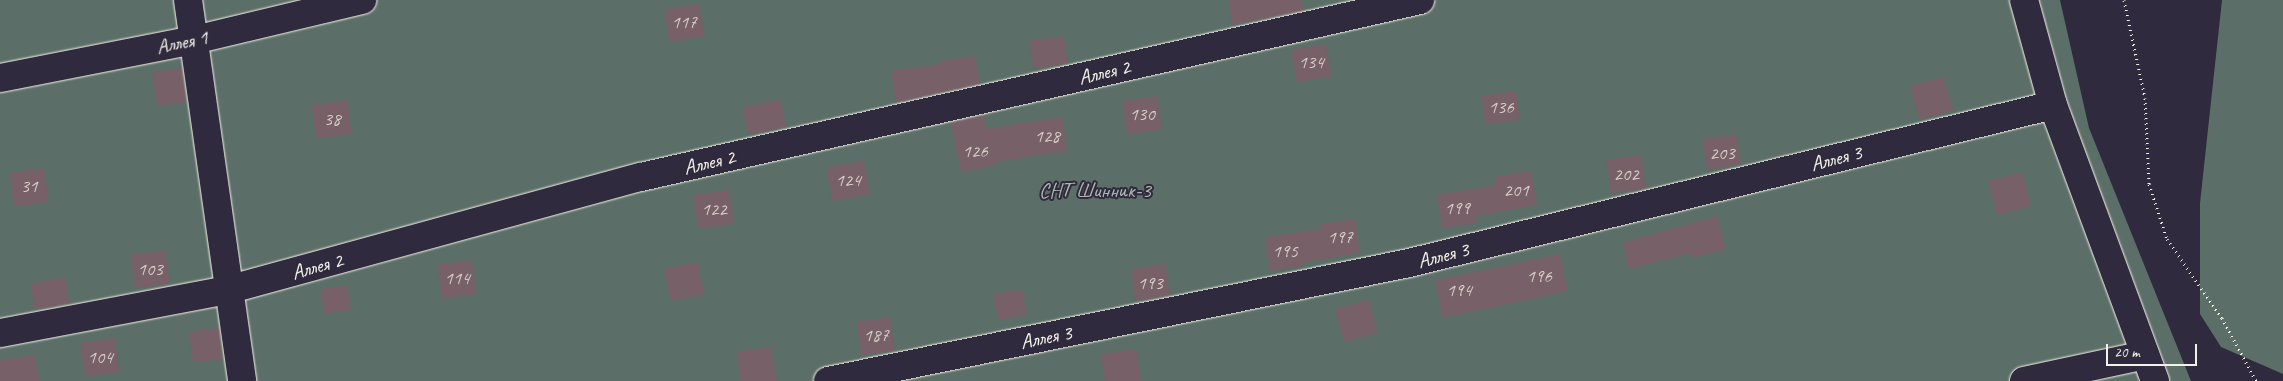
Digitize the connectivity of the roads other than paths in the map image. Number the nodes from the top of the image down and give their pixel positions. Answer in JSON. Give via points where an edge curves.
{"nodes":[{"id":1,"x":188,"y":0,"type":"edge"},
{"id":2,"x":362,"y":0,"type":"edge"},
{"id":3,"x":1420,"y":0,"type":"edge"},
{"id":4,"x":2024,"y":0,"type":"edge"},
{"id":5,"x":194,"y":40,"type":"junction"},
{"id":6,"x":0,"y":78,"type":"edge"},
{"id":7,"x":2053,"y":105,"type":"junction"},
{"id":8,"x":227,"y":290,"type":"junction"},
{"id":9,"x":0,"y":333,"type":"edge"},
{"id":10,"x":2144,"y":355,"type":"junction"},
{"id":11,"x":242,"y":381,"type":"edge"},
{"id":12,"x":828,"y":381,"type":"edge"},
{"id":13,"x":2024,"y":381,"type":"edge"},
{"id":14,"x":2155,"y":381,"type":"edge"}],
"edges":[{"from":1,"to":5,"type":"lane"},
{"from":2,"to":5,"type":"lane","name":"Аллея 1"},
{"from":3,"to":8,"type":"lane","name":"Аллея 2","via":[[641,177]]},
{"from":4,"to":7,"type":"lane"},
{"from":5,"to":6,"type":"lane","name":"Аллея 1"},
{"from":5,"to":8,"type":"lane"},
{"from":7,"to":10,"type":"lane"},
{"from":7,"to":12,"type":"lane","name":"Аллея 3","via":[[1409,263]]},
{"from":8,"to":9,"type":"lane","name":"Аллея 2"},
{"from":8,"to":11,"type":"lane"},
{"from":10,"to":13,"type":"lane"},
{"from":10,"to":14,"type":"lane"}]}
